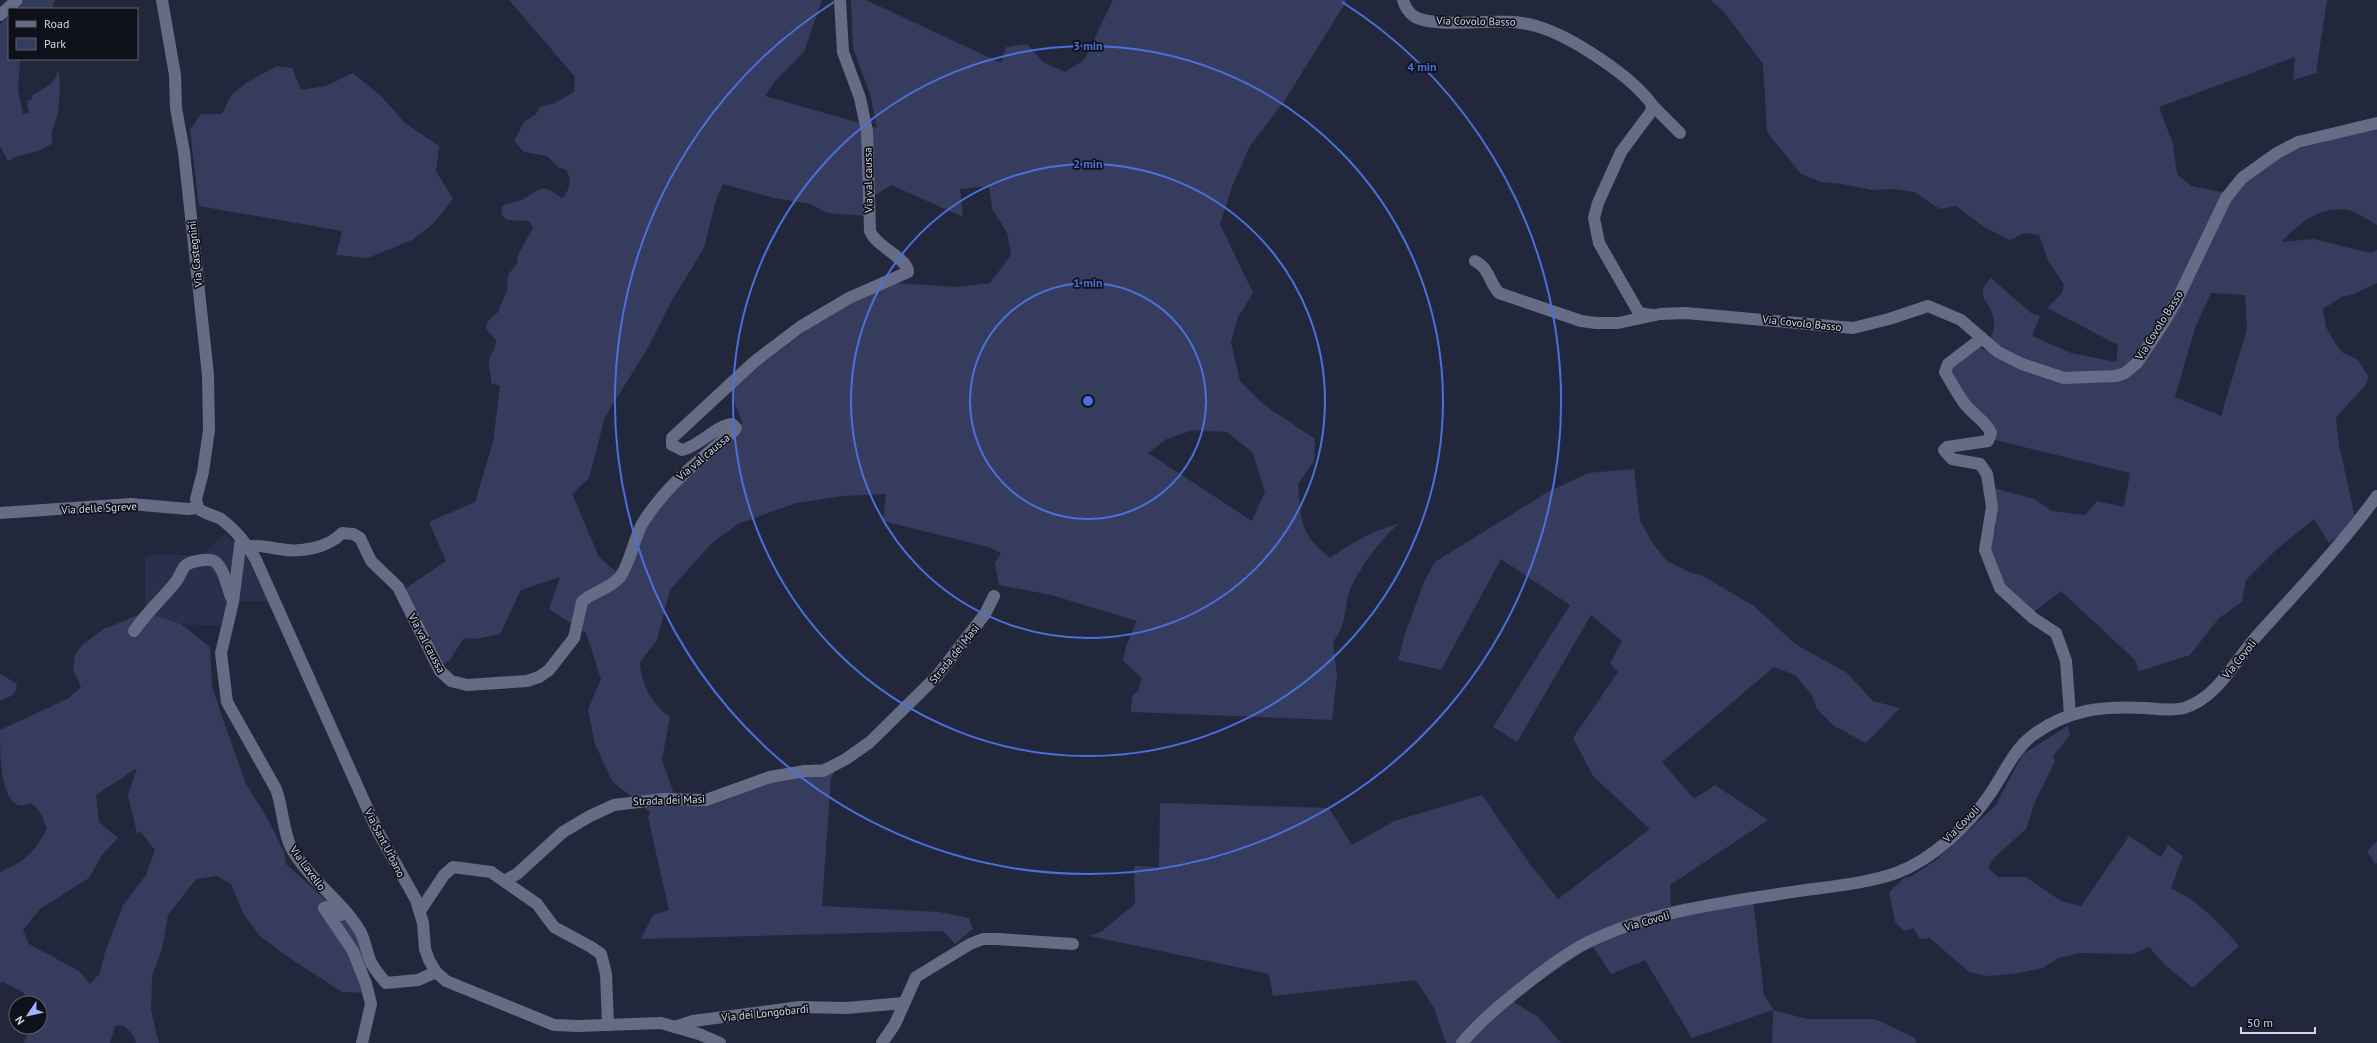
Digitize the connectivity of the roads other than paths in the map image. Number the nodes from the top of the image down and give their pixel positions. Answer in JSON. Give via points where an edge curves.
{"nodes":[{"id":1,"x":17,"y":0,"type":"edge"},
{"id":2,"x":162,"y":0,"type":"edge"},
{"id":3,"x":840,"y":0,"type":"edge"},
{"id":4,"x":1402,"y":0,"type":"edge"},
{"id":5,"x":0,"y":15,"type":"edge"},
{"id":6,"x":1653,"y":106,"type":"junction"},
{"id":7,"x":2377,"y":123,"type":"edge"},
{"id":8,"x":1680,"y":133,"type":"dead end"},
{"id":9,"x":1475,"y":261,"type":"dead end"},
{"id":10,"x":1653,"y":315,"type":"junction"},
{"id":11,"x":1982,"y":338,"type":"junction"},
{"id":12,"x":2377,"y":496,"type":"edge"},
{"id":13,"x":198,"y":508,"type":"junction"},
{"id":14,"x":0,"y":513,"type":"edge"},
{"id":15,"x":245,"y":542,"type":"junction"},
{"id":16,"x":994,"y":596,"type":"dead end"},
{"id":17,"x":232,"y":602,"type":"junction"},
{"id":18,"x":134,"y":631,"type":"dead end"},
{"id":19,"x":2070,"y":714,"type":"junction"},
{"id":20,"x":504,"y":881,"type":"junction"},
{"id":21,"x":420,"y":911,"type":"junction"},
{"id":22,"x":356,"y":926,"type":"junction"},
{"id":23,"x":1073,"y":944,"type":"dead end"},
{"id":24,"x":436,"y":972,"type":"junction"},
{"id":25,"x":904,"y":1003,"type":"junction"},
{"id":26,"x":608,"y":1025,"type":"junction"},
{"id":27,"x":674,"y":1027,"type":"junction"},
{"id":28,"x":362,"y":1043,"type":"edge"},
{"id":29,"x":720,"y":1043,"type":"edge"},
{"id":30,"x":882,"y":1043,"type":"edge"},
{"id":31,"x":1462,"y":1043,"type":"edge"}],
"edges":[{"from":1,"to":5,"type":"street"},
{"from":2,"to":13,"type":"street","name":"Via Castegnini","via":[[175,75],[176,108],[184,152],[208,375],[209,430],[196,499]]},
{"from":3,"to":15,"type":"street","name":"Via val caussa","via":[[843,52],[860,98],[867,131],[870,231],[878,243],[904,264],[908,272],[848,298],[800,327],[754,362],[672,438],[673,447],[682,450],[726,425],[732,424],[736,428],[678,477],[662,494],[636,535],[621,576],[604,590],[582,602],[574,638],[549,670],[527,681],[467,685],[451,681],[440,671],[398,587],[371,561],[360,538],[353,534],[342,533],[332,543],[305,549],[281,550]]},
{"from":4,"to":6,"type":"street","name":"Via Covolo Basso","via":[[1412,15],[1427,21],[1508,21],[1543,28],[1602,59],[1647,97]]},
{"from":6,"to":8,"type":"street","name":"Via Covolo Basso"},
{"from":6,"to":10,"type":"street","name":"Via Covolo Basso","via":[[1618,158],[1594,218],[1599,243],[1638,313]]},
{"from":7,"to":11,"type":"street","name":"Via Covolo Basso","via":[[2298,142],[2264,161],[2242,178],[2226,198],[2176,302],[2137,363],[2125,372],[2110,378],[2055,377],[2011,359]]},
{"from":9,"to":10,"type":"street","name":"Via Covolo Basso","via":[[1484,267],[1499,293],[1581,321],[1618,323]]},
{"from":10,"to":11,"type":"street","name":"Via Covolo Basso","via":[[1712,314],[1853,328],[1928,306],[1961,320]]},
{"from":11,"to":19,"type":"street","via":[[1948,364],[1945,372],[1964,403],[1977,419],[1989,427],[1991,433],[1988,441],[1944,450],[1952,459],[1980,464],[1987,474],[1992,507],[1985,550],[2000,588],[2033,618],[2056,633],[2066,660]]},
{"from":12,"to":19,"type":"street","name":"Via Covoli","via":[[2332,554],[2252,641],[2219,683],[2200,700],[2182,709],[2125,707]]},
{"from":13,"to":14,"type":"street","name":"Via delle Sgreve","via":[[131,504]]},
{"from":13,"to":15,"type":"street","name":"Via Sant'Urbano","via":[[220,518]]},
{"from":15,"to":17,"type":"street","name":"Via Lavello"},
{"from":15,"to":21,"type":"street","name":"Via Sant'Urbano","via":[[263,573],[377,830]]},
{"from":16,"to":20,"type":"street","name":"Strada dei Masi","via":[[983,618],[937,676],[870,742],[846,759],[823,771],[805,771],[770,777],[706,800],[663,799],[614,805],[563,832],[517,874]]},
{"from":17,"to":18,"type":"street","name":"Via Lavello","via":[[224,576],[216,562],[210,559],[193,562],[185,566],[181,576],[144,616]]},
{"from":17,"to":22,"type":"street","name":"Via Lavello","via":[[222,652],[228,702],[276,789],[282,803],[292,850],[320,887]]},
{"from":19,"to":31,"type":"street","name":"Via Covoli","via":[[2056,720],[2025,742],[1975,812],[1952,835],[1913,865],[1883,877],[1735,901],[1662,916],[1606,934],[1557,960],[1498,1007]]},
{"from":20,"to":21,"type":"street","via":[[491,872],[453,867],[444,875]]},
{"from":20,"to":26,"type":"street","via":[[537,904],[554,926],[601,954],[606,974]]},
{"from":21,"to":24,"type":"street","name":"Via Sant'Urbano","via":[[425,949]]},
{"from":22,"to":24,"type":"street","name":"Via Lavello","via":[[367,946],[370,960],[386,983],[418,980]]},
{"from":22,"to":28,"type":"street","via":[[331,907],[324,908],[353,951],[366,984],[371,1004]]},
{"from":23,"to":25,"type":"street","via":[[997,939],[975,942],[918,975]]},
{"from":24,"to":26,"type":"street","name":"Via Sant'Urbano","via":[[446,981],[542,1022],[554,1025]]},
{"from":25,"to":27,"type":"street","name":"Via dei Longobardi","via":[[846,1008],[800,1007],[693,1021]]},
{"from":25,"to":30,"type":"street","via":[[890,1034]]},
{"from":26,"to":27,"type":"street","name":"Via Sant'Urbano","via":[[661,1023]]},
{"from":27,"to":29,"type":"street","name":"Via Sant'Urbano"}]}
